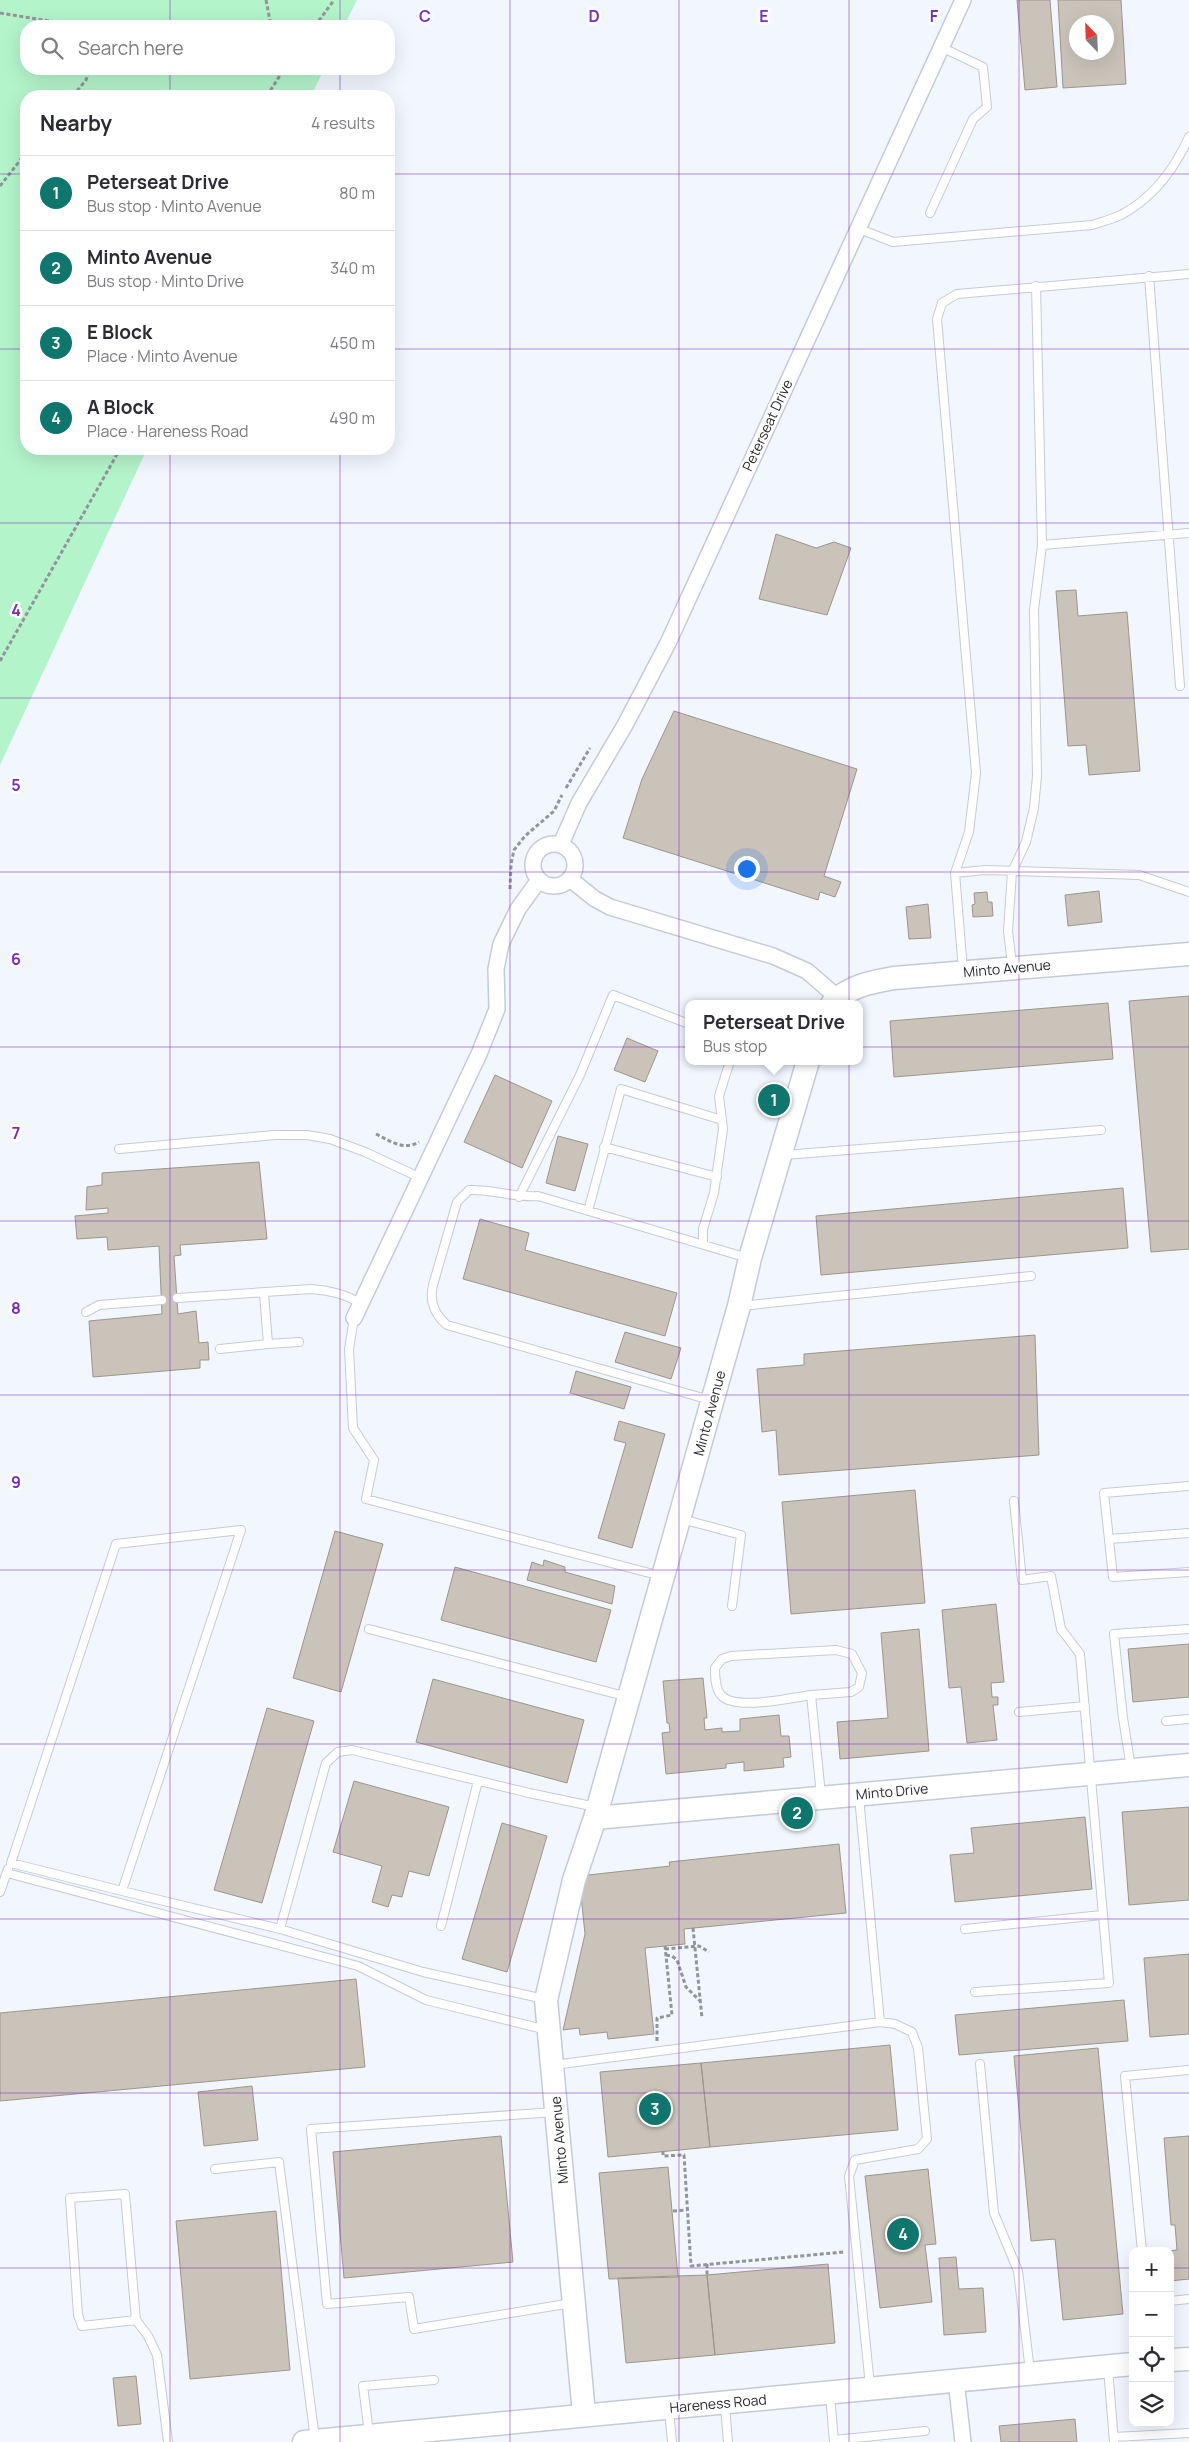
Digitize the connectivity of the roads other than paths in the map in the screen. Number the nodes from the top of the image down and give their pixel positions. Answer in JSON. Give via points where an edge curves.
{"nodes":[{"id":1,"x":963,"y":0,"type":"edge"},
{"id":2,"x":941,"y":47,"type":"junction"},
{"id":3,"x":1189,"y":137,"type":"edge"},
{"id":4,"x":930,"y":214,"type":"dead end"},
{"id":5,"x":857,"y":228,"type":"junction"},
{"id":6,"x":1189,"y":274,"type":"edge"},
{"id":7,"x":1149,"y":276,"type":"junction"},
{"id":8,"x":1036,"y":286,"type":"junction"},
{"id":9,"x":1189,"y":533,"type":"edge"},
{"id":10,"x":1170,"y":536,"type":"junction"},
{"id":11,"x":1042,"y":544,"type":"junction"},
{"id":12,"x":1180,"y":686,"type":"dead end"},
{"id":13,"x":561,"y":844,"type":"junction"},
{"id":14,"x":1012,"y":872,"type":"junction"},
{"id":15,"x":955,"y":873,"type":"junction"},
{"id":16,"x":570,"y":879,"type":"junction"},
{"id":17,"x":539,"y":880,"type":"junction"},
{"id":18,"x":1189,"y":892,"type":"edge"},
{"id":19,"x":1189,"y":954,"type":"edge"},
{"id":20,"x":1012,"y":968,"type":"junction"},
{"id":21,"x":964,"y":972,"type":"junction"},
{"id":22,"x":834,"y":1000,"type":"edge"},
{"id":23,"x":837,"y":1000,"type":"edge"},
{"id":24,"x":685,"y":1022,"type":"edge"},
{"id":25,"x":729,"y":1065,"type":"edge"},
{"id":26,"x":807,"y":1065,"type":"edge"},
{"id":27,"x":722,"y":1120,"type":"junction"},
{"id":28,"x":1101,"y":1130,"type":"dead end"},
{"id":29,"x":604,"y":1147,"type":"junction"},
{"id":30,"x":119,"y":1149,"type":"dead end"},
{"id":31,"x":782,"y":1156,"type":"junction"},
{"id":32,"x":717,"y":1177,"type":"junction"},
{"id":33,"x":420,"y":1178,"type":"junction"},
{"id":34,"x":519,"y":1197,"type":"junction"},
{"id":35,"x":588,"y":1211,"type":"junction"},
{"id":36,"x":702,"y":1244,"type":"junction"},
{"id":37,"x":750,"y":1258,"type":"junction"},
{"id":38,"x":1031,"y":1276,"type":"dead end"},
{"id":39,"x":264,"y":1293,"type":"junction"},
{"id":40,"x":177,"y":1298,"type":"dead end"},
{"id":41,"x":162,"y":1300,"type":"dead end"},
{"id":42,"x":739,"y":1306,"type":"junction"},
{"id":43,"x":357,"y":1311,"type":"junction"},
{"id":44,"x":86,"y":1312,"type":"dead end"},
{"id":45,"x":299,"y":1342,"type":"dead end"},
{"id":46,"x":268,"y":1344,"type":"junction"},
{"id":47,"x":220,"y":1349,"type":"dead end"},
{"id":48,"x":712,"y":1400,"type":"junction"},
{"id":49,"x":1189,"y":1486,"type":"edge"},
{"id":50,"x":1014,"y":1501,"type":"dead end"},
{"id":51,"x":680,"y":1518,"type":"junction"},
{"id":52,"x":1189,"y":1533,"type":"edge"},
{"id":53,"x":1109,"y":1539,"type":"junction"},
{"id":54,"x":1189,"y":1572,"type":"edge"},
{"id":55,"x":663,"y":1577,"type":"junction"},
{"id":56,"x":732,"y":1606,"type":"dead end"},
{"id":57,"x":369,"y":1628,"type":"dead end"},
{"id":58,"x":1189,"y":1629,"type":"edge"},
{"id":59,"x":811,"y":1695,"type":"junction"},
{"id":60,"x":630,"y":1698,"type":"junction"},
{"id":61,"x":1085,"y":1706,"type":"junction"},
{"id":62,"x":1019,"y":1712,"type":"dead end"},
{"id":63,"x":1189,"y":1719,"type":"edge"},
{"id":64,"x":1166,"y":1721,"type":"dead end"},
{"id":65,"x":1189,"y":1764,"type":"edge"},
{"id":66,"x":1132,"y":1770,"type":"junction"},
{"id":67,"x":1090,"y":1773,"type":"junction"},
{"id":68,"x":478,"y":1781,"type":"junction"},
{"id":69,"x":859,"y":1794,"type":"junction"},
{"id":70,"x":821,"y":1797,"type":"junction"},
{"id":71,"x":597,"y":1812,"type":"junction"},
{"id":72,"x":11,"y":1863,"type":"junction"},
{"id":73,"x":7,"y":1873,"type":"junction"},
{"id":74,"x":122,"y":1890,"type":"junction"},
{"id":75,"x":0,"y":1892,"type":"edge"},
{"id":76,"x":1102,"y":1915,"type":"junction"},
{"id":77,"x":441,"y":1926,"type":"dead end"},
{"id":78,"x":280,"y":1929,"type":"junction"},
{"id":79,"x":965,"y":1929,"type":"dead end"},
{"id":80,"x":975,"y":1992,"type":"dead end"},
{"id":81,"x":546,"y":2000,"type":"junction"},
{"id":82,"x":880,"y":2022,"type":"junction"},
{"id":83,"x":548,"y":2030,"type":"junction"},
{"id":84,"x":980,"y":2064,"type":"dead end"},
{"id":85,"x":552,"y":2065,"type":"junction"},
{"id":86,"x":1189,"y":2070,"type":"edge"},
{"id":87,"x":556,"y":2112,"type":"junction"},
{"id":88,"x":215,"y":2169,"type":"dead end"},
{"id":89,"x":1142,"y":2247,"type":"edge"},
{"id":90,"x":1189,"y":2299,"type":"edge"},
{"id":91,"x":1174,"y":2301,"type":"edge"},
{"id":92,"x":574,"y":2303,"type":"junction"},
{"id":93,"x":136,"y":2320,"type":"junction"},
{"id":94,"x":1189,"y":2359,"type":"edge"},
{"id":95,"x":1174,"y":2360,"type":"edge"},
{"id":96,"x":1129,"y":2364,"type":"edge"},
{"id":97,"x":1108,"y":2366,"type":"junction"},
{"id":98,"x":1030,"y":2373,"type":"junction"},
{"id":99,"x":434,"y":2380,"type":"dead end"},
{"id":100,"x":956,"y":2380,"type":"junction"},
{"id":101,"x":870,"y":2388,"type":"junction"},
{"id":102,"x":830,"y":2393,"type":"junction"},
{"id":103,"x":725,"y":2404,"type":"junction"},
{"id":104,"x":669,"y":2408,"type":"junction"},
{"id":105,"x":584,"y":2414,"type":"junction"},
{"id":106,"x":925,"y":2431,"type":"dead end"},
{"id":107,"x":1189,"y":2432,"type":"edge"},
{"id":108,"x":369,"y":2435,"type":"junction"},
{"id":109,"x":1114,"y":2440,"type":"edge"},
{"id":110,"x":309,"y":2441,"type":"edge"},
{"id":111,"x":834,"y":2441,"type":"edge"},
{"id":112,"x":168,"y":2442,"type":"edge"},
{"id":113,"x":672,"y":2442,"type":"edge"},
{"id":114,"x":728,"y":2442,"type":"edge"},
{"id":115,"x":963,"y":2442,"type":"edge"}],
"edges":[{"from":1,"to":2,"type":"street","name":"Peterseat Drive"},
{"from":2,"to":4,"type":"lane","via":[[984,67],[987,107],[973,119]]},
{"from":2,"to":5,"type":"street","name":"Peterseat Drive"},
{"from":3,"to":5,"type":"lane","via":[[1178,160],[1152,192],[1121,215],[1092,225],[893,242]]},
{"from":5,"to":13,"type":"street","name":"Peterseat Drive","via":[[668,643],[579,803]]},
{"from":6,"to":7,"type":"lane"},
{"from":7,"to":8,"type":"lane"},
{"from":7,"to":10,"type":"lane"},
{"from":8,"to":11,"type":"lane"},
{"from":8,"to":15,"type":"lane","via":[[957,294],[942,303],[937,319],[976,773],[969,832]]},
{"from":9,"to":10,"type":"lane"},
{"from":10,"to":11,"type":"lane"},
{"from":10,"to":12,"type":"lane"},
{"from":11,"to":14,"type":"lane","via":[[1034,610],[1037,776],[1026,842]]},
{"from":13,"to":16,"type":"street","via":[[575,859]]},
{"from":13,"to":17,"type":"street","via":[[547,845],[536,854],[533,867]]},
{"from":14,"to":15,"type":"lane"},
{"from":14,"to":18,"type":"lane","via":[[1139,876]]},
{"from":14,"to":20,"type":"lane","via":[[1008,931]]},
{"from":15,"to":21,"type":"lane"},
{"from":16,"to":17,"type":"street","via":[[551,886]]},
{"from":16,"to":22,"type":"street","via":[[610,907],[790,963],[820,980]]},
{"from":17,"to":33,"type":"street","via":[[518,909],[503,939],[497,956],[494,1020]]},
{"from":19,"to":20,"type":"street","name":"Minto Avenue"},
{"from":20,"to":21,"type":"street","name":"Minto Avenue"},
{"from":21,"to":23,"type":"street","name":"Minto Avenue","via":[[866,983]]},
{"from":24,"to":34,"type":"lane","via":[[612,995],[580,1075]]},
{"from":25,"to":27,"type":"lane","via":[[719,1096]]},
{"from":26,"to":31,"type":"street","name":"Minto Avenue"},
{"from":27,"to":29,"type":"lane","via":[[621,1089]]},
{"from":27,"to":32,"type":"lane","via":[[724,1129]]},
{"from":28,"to":31,"type":"lane"},
{"from":29,"to":32,"type":"lane"},
{"from":29,"to":35,"type":"lane"},
{"from":30,"to":33,"type":"lane","via":[[307,1135],[330,1139],[365,1152]]},
{"from":31,"to":37,"type":"street","name":"Minto Avenue"},
{"from":32,"to":36,"type":"lane"},
{"from":33,"to":43,"type":"street"},
{"from":34,"to":35,"type":"lane","via":[[538,1196]]},
{"from":34,"to":48,"type":"lane","via":[[469,1190],[457,1202],[431,1292],[440,1319],[447,1325]]},
{"from":35,"to":36,"type":"lane"},
{"from":36,"to":37,"type":"lane"},
{"from":37,"to":42,"type":"street","name":"Minto Avenue"},
{"from":38,"to":42,"type":"lane"},
{"from":39,"to":40,"type":"lane"},
{"from":39,"to":43,"type":"lane","via":[[322,1290],[356,1300]]},
{"from":39,"to":46,"type":"lane"},
{"from":41,"to":44,"type":"lane","via":[[99,1305]]},
{"from":42,"to":48,"type":"street","name":"Minto Avenue"},
{"from":43,"to":55,"type":"lane","via":[[349,1348],[353,1428],[374,1460],[366,1499]]},
{"from":45,"to":46,"type":"lane"},
{"from":46,"to":47,"type":"lane"},
{"from":48,"to":51,"type":"street","name":"Minto Avenue"},
{"from":49,"to":53,"type":"lane","via":[[1104,1493]]},
{"from":50,"to":61,"type":"lane","via":[[1022,1580],[1051,1576],[1061,1629],[1080,1654]]},
{"from":51,"to":55,"type":"street","name":"Minto Avenue"},
{"from":51,"to":56,"type":"lane","via":[[741,1534]]},
{"from":52,"to":53,"type":"lane"},
{"from":53,"to":54,"type":"lane","via":[[1113,1577]]},
{"from":55,"to":60,"type":"street","name":"Minto Avenue"},
{"from":57,"to":60,"type":"lane"},
{"from":58,"to":66,"type":"lane","via":[[1114,1634]]},
{"from":59,"to":59,"type":"lane","via":[[851,1692],[859,1687],[862,1673],[852,1654],[836,1650],[731,1656],[722,1659],[715,1668],[719,1692],[725,1699],[741,1704]]},
{"from":59,"to":70,"type":"lane"},
{"from":60,"to":71,"type":"street","name":"Minto Avenue"},
{"from":61,"to":62,"type":"lane"},
{"from":61,"to":67,"type":"lane"},
{"from":63,"to":64,"type":"lane"},
{"from":65,"to":66,"type":"street","name":"Minto Drive"},
{"from":66,"to":67,"type":"street","name":"Minto Drive"},
{"from":67,"to":69,"type":"street","name":"Minto Drive"},
{"from":67,"to":76,"type":"lane"},
{"from":68,"to":71,"type":"lane"},
{"from":68,"to":77,"type":"lane"},
{"from":68,"to":78,"type":"lane","via":[[352,1750],[338,1752],[326,1763]]},
{"from":69,"to":70,"type":"street","name":"Minto Drive"},
{"from":69,"to":82,"type":"lane"},
{"from":70,"to":71,"type":"street","name":"Minto Drive"},
{"from":71,"to":81,"type":"street","name":"Minto Avenue","via":[[574,1880]]},
{"from":72,"to":73,"type":"lane"},
{"from":72,"to":74,"type":"lane"},
{"from":72,"to":74,"type":"lane","via":[[116,1544],[241,1530]]},
{"from":73,"to":75,"type":"lane"},
{"from":73,"to":83,"type":"lane","via":[[358,1966],[426,2000]]},
{"from":74,"to":78,"type":"lane"},
{"from":76,"to":79,"type":"lane"},
{"from":76,"to":80,"type":"lane","via":[[1109,1982]]},
{"from":78,"to":81,"type":"lane","via":[[423,1972]]},
{"from":81,"to":83,"type":"street","name":"Minto Avenue"},
{"from":82,"to":85,"type":"lane"},
{"from":82,"to":101,"type":"lane","via":[[895,2024],[912,2032],[918,2048],[927,2139],[918,2149],[855,2160],[850,2176]]},
{"from":83,"to":85,"type":"street","name":"Minto Avenue"},
{"from":84,"to":98,"type":"lane","via":[[994,2213],[1018,2271]]},
{"from":85,"to":87,"type":"street","name":"Minto Avenue"},
{"from":86,"to":89,"type":"lane","via":[[1125,2076]]},
{"from":87,"to":92,"type":"street","name":"Minto Avenue"},
{"from":87,"to":92,"type":"lane","via":[[311,2129],[327,2304],[409,2296],[414,2329]]},
{"from":88,"to":110,"type":"lane","via":[[279,2162]]},
{"from":90,"to":91,"type":"lane"},
{"from":92,"to":105,"type":"street","name":"Minto Avenue"},
{"from":93,"to":93,"type":"lane","via":[[82,2326],[78,2315],[70,2198],[125,2194]]},
{"from":93,"to":112,"type":"lane","via":[[157,2355]]},
{"from":94,"to":95,"type":"street"},
{"from":96,"to":97,"type":"street","name":"Hareness Road"},
{"from":97,"to":98,"type":"street","name":"Hareness Road"},
{"from":97,"to":109,"type":"lane"},
{"from":98,"to":100,"type":"street","name":"Hareness Road"},
{"from":99,"to":108,"type":"lane","via":[[362,2386]]},
{"from":100,"to":101,"type":"street","name":"Hareness Road"},
{"from":100,"to":115,"type":"street"},
{"from":101,"to":102,"type":"street","name":"Hareness Road"},
{"from":102,"to":103,"type":"street","name":"Hareness Road"},
{"from":102,"to":111,"type":"lane"},
{"from":103,"to":104,"type":"street","name":"Hareness Road"},
{"from":103,"to":114,"type":"lane"},
{"from":104,"to":105,"type":"street","name":"Hareness Road"},
{"from":104,"to":113,"type":"lane"},
{"from":105,"to":108,"type":"street","name":"Hareness Road"},
{"from":106,"to":111,"type":"lane"},
{"from":107,"to":109,"type":"lane"},
{"from":108,"to":110,"type":"street","name":"Hareness Road"}]}
